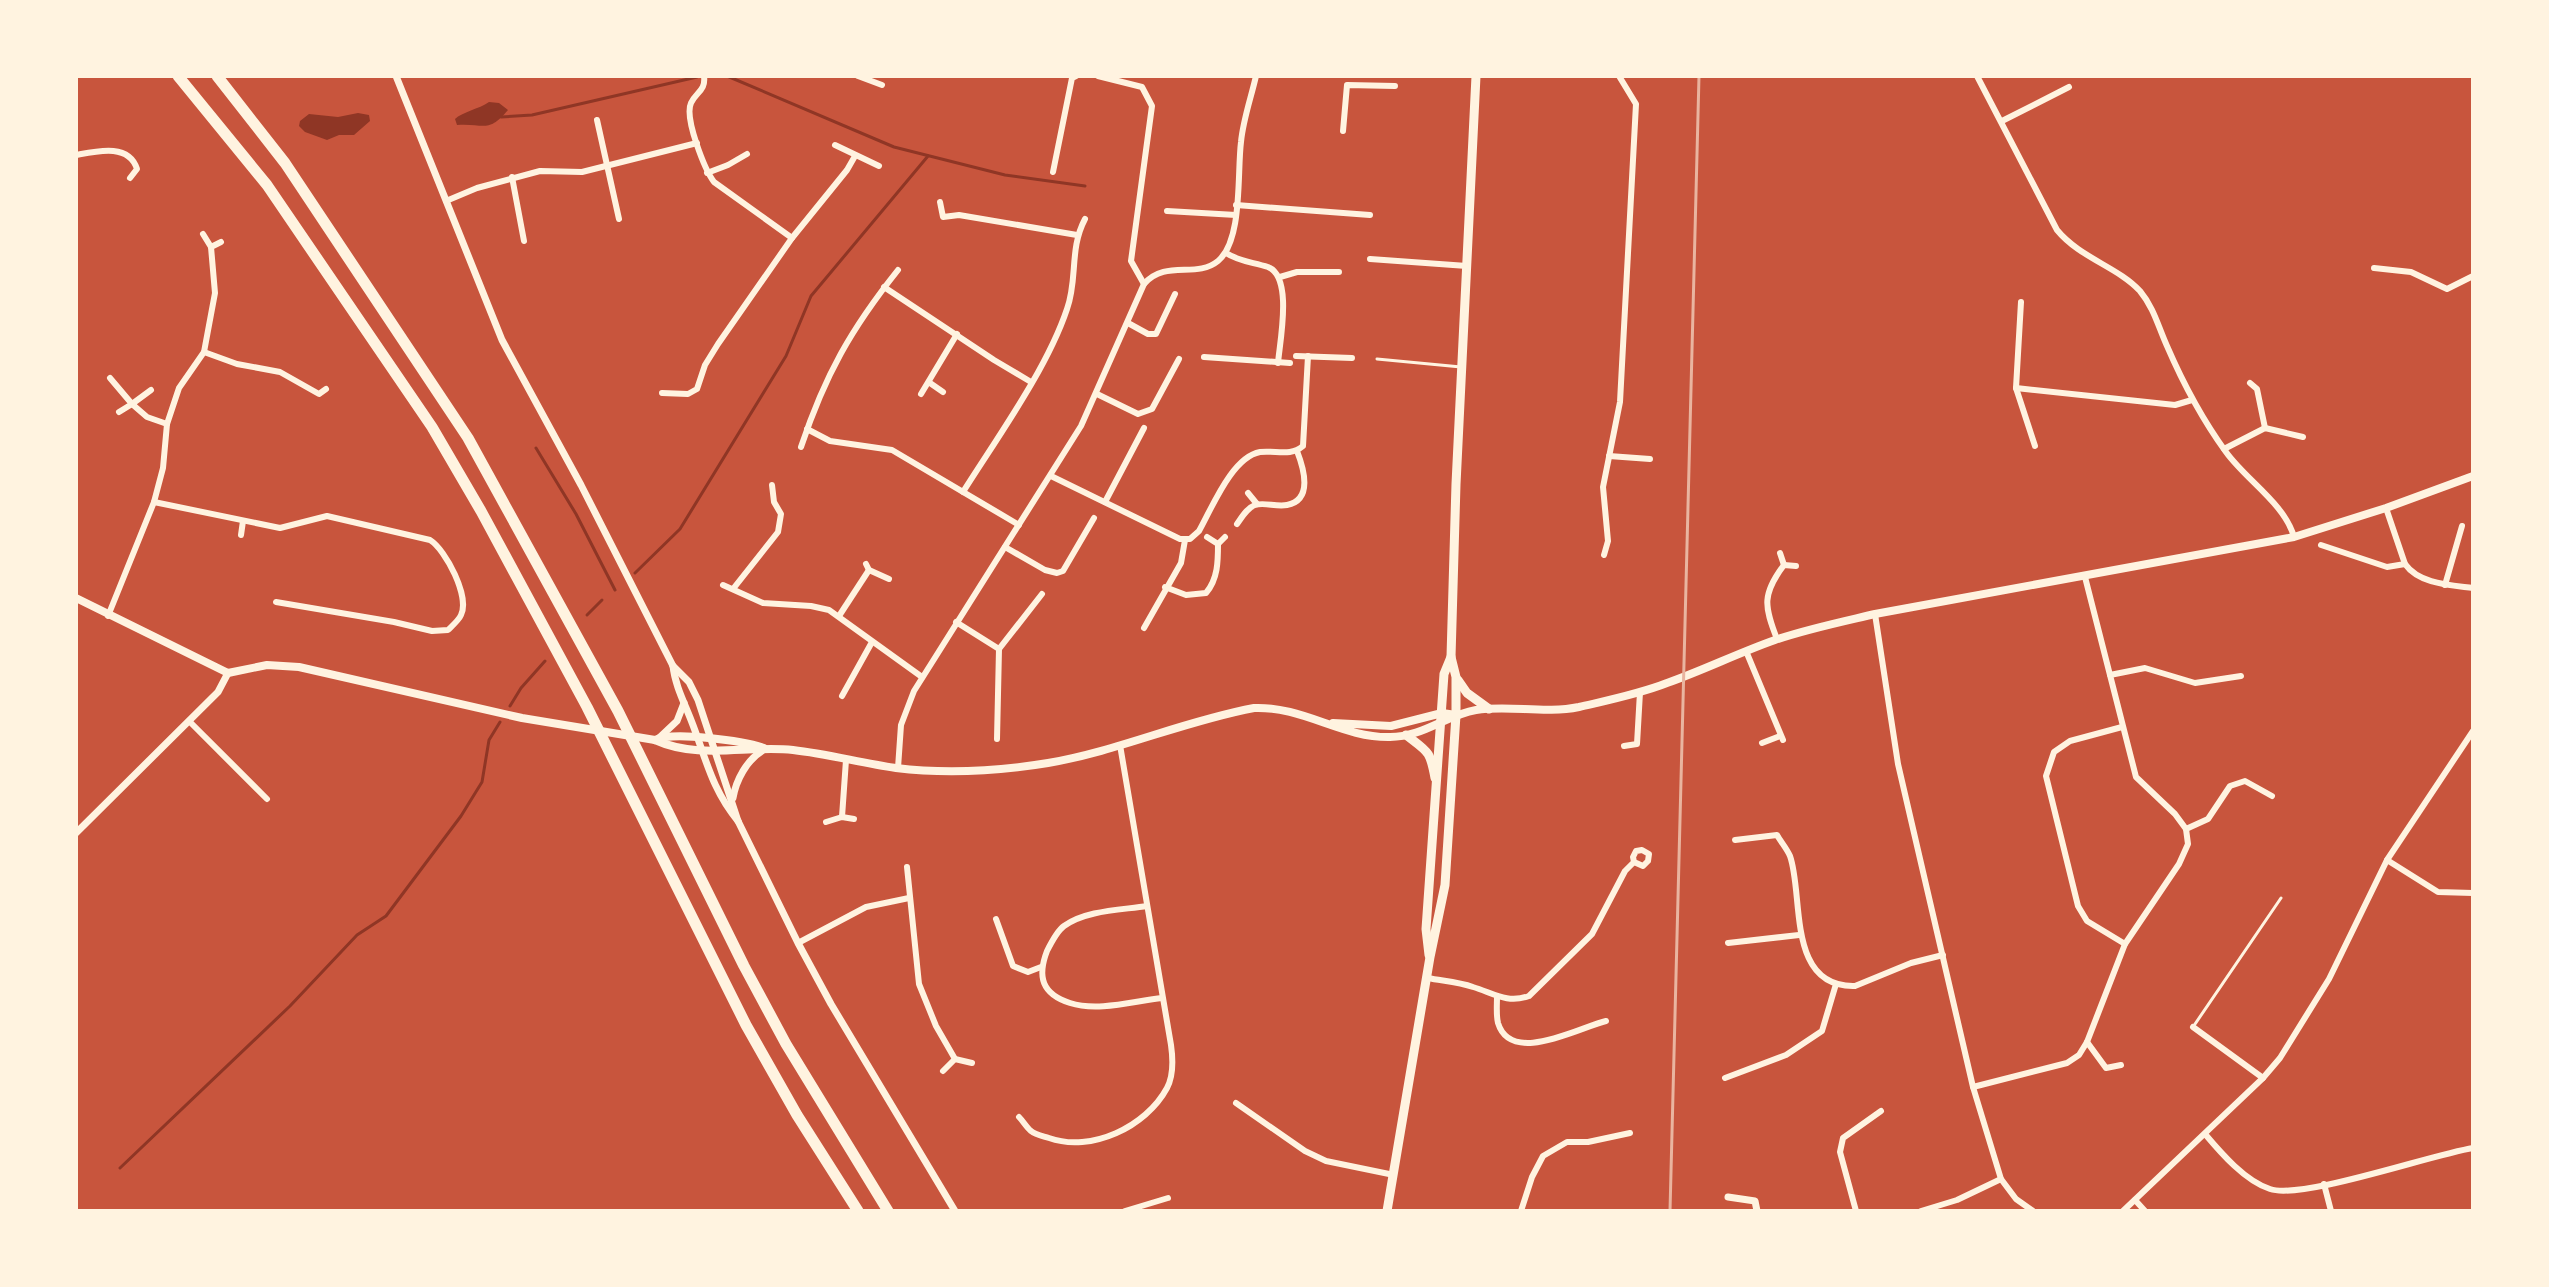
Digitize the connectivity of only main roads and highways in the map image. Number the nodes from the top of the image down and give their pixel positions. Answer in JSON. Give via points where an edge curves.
{"nodes":[{"id":1,"x":178,"y":76,"type":"edge"},
{"id":2,"x":217,"y":76,"type":"edge"},
{"id":3,"x":1476,"y":76,"type":"edge"},
{"id":4,"x":2473,"y":476,"type":"edge"},
{"id":5,"x":76,"y":598,"type":"edge"},
{"id":6,"x":1451,"y":657,"type":"junction"},
{"id":7,"x":1456,"y":677,"type":"junction"},
{"id":8,"x":1489,"y":709,"type":"junction"},
{"id":9,"x":1456,"y":715,"type":"junction"},
{"id":10,"x":1442,"y":719,"type":"junction"},
{"id":11,"x":1324,"y":723,"type":"junction"},
{"id":12,"x":1406,"y":735,"type":"junction"},
{"id":13,"x":657,"y":739,"type":"junction"},
{"id":14,"x":766,"y":750,"type":"junction"},
{"id":15,"x":1438,"y":789,"type":"junction"},
{"id":16,"x":1430,"y":957,"type":"junction"},
{"id":17,"x":858,"y":1211,"type":"edge"},
{"id":18,"x":888,"y":1211,"type":"edge"},
{"id":19,"x":1387,"y":1211,"type":"edge"}],
"edges":[{"from":1,"to":17,"type":"highway","via":[[267,185],[432,427],[587,707],[746,1025]]},
{"from":2,"to":18,"type":"highway","via":[[285,163],[460,425],[618,711],[786,1044]]},
{"from":3,"to":6,"type":"main road"},
{"from":4,"to":8,"type":"main road","via":[[2294,537],[1875,614],[1777,639],[1640,692],[1564,709]]},
{"from":5,"to":13,"type":"main road","via":[[228,673],[267,665],[299,667],[522,718]]},
{"from":6,"to":7,"type":"main road"},
{"from":6,"to":10,"type":"main road","via":[[1444,674]]},
{"from":7,"to":8,"type":"main road"},
{"from":7,"to":9,"type":"main road"},
{"from":8,"to":9,"type":"main road"},
{"from":9,"to":10,"type":"main road"},
{"from":9,"to":16,"type":"main road","via":[[1445,885]]},
{"from":10,"to":11,"type":"main road","via":[[1391,726]]},
{"from":10,"to":12,"type":"main road"},
{"from":10,"to":15,"type":"main road"},
{"from":11,"to":12,"type":"main road","via":[[1370,736]]},
{"from":11,"to":14,"type":"main road","via":[[1283,709],[1254,708],[1048,763],[995,769],[898,768]]},
{"from":12,"to":15,"type":"main road","via":[[1430,755]]},
{"from":13,"to":14,"type":"main road","via":[[750,743]]},
{"from":13,"to":14,"type":"main road","via":[[701,751]]},
{"from":15,"to":16,"type":"main road","via":[[1426,929]]},
{"from":16,"to":19,"type":"main road","via":[[1389,1174]]}]}
